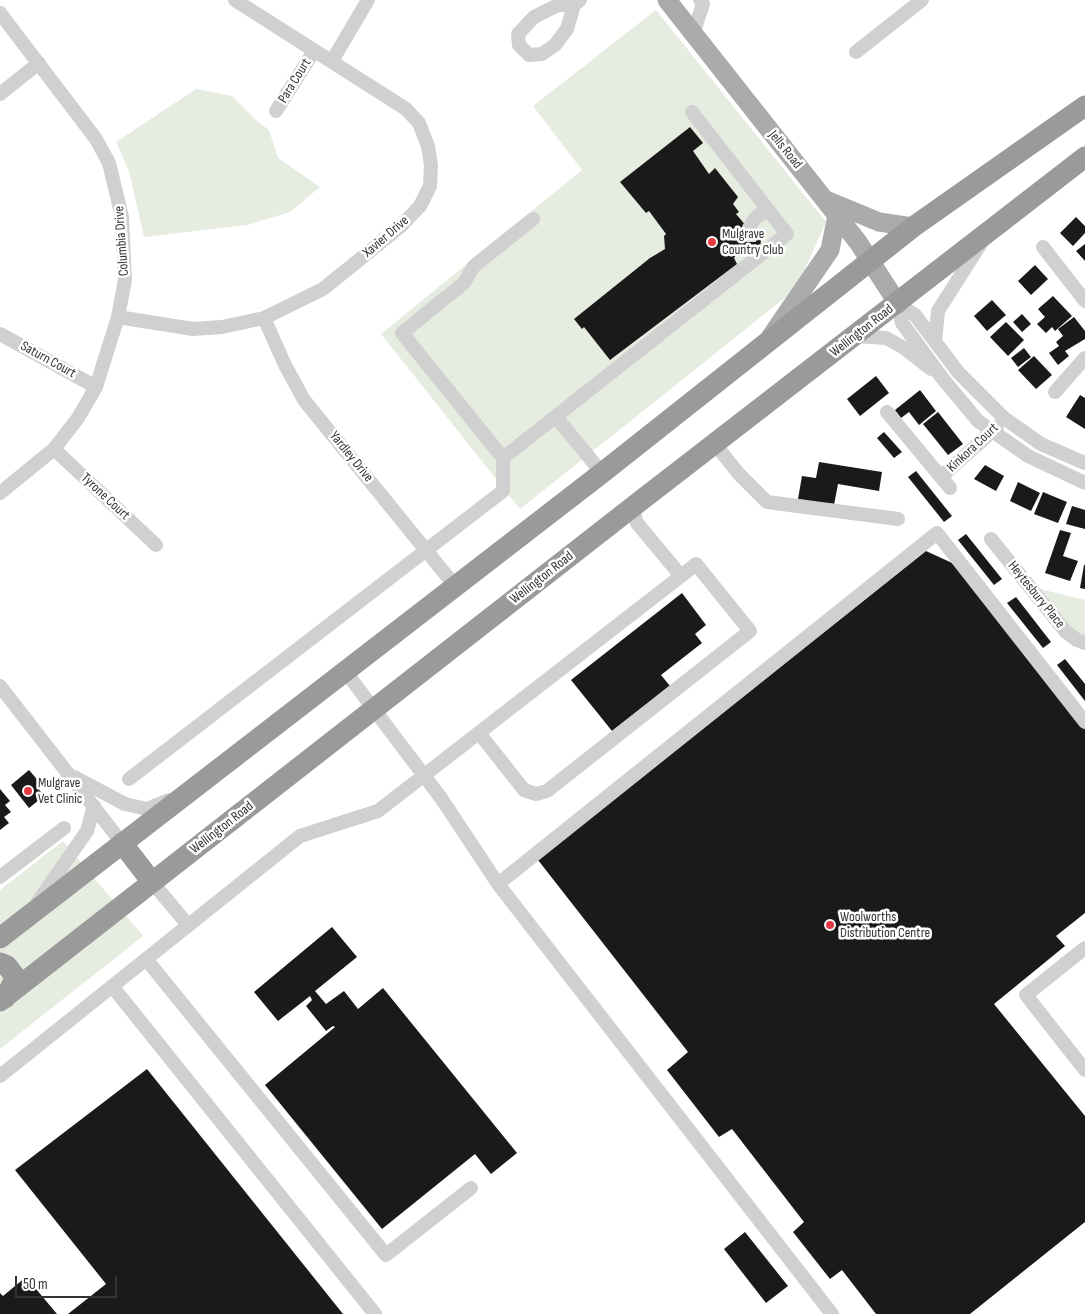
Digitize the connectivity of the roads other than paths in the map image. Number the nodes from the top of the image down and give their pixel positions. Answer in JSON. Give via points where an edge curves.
{"nodes":[{"id":1,"x":235,"y":0,"type":"edge"},
{"id":2,"x":368,"y":0,"type":"edge"},
{"id":3,"x":667,"y":0,"type":"edge"},
{"id":4,"x":700,"y":0,"type":"edge"},
{"id":5,"x":922,"y":0,"type":"edge"},
{"id":6,"x":0,"y":13,"type":"edge"},
{"id":7,"x":693,"y":34,"type":"junction"},
{"id":8,"x":314,"y":51,"type":"junction"},
{"id":9,"x":856,"y":52,"type":"dead end"},
{"id":10,"x":332,"y":62,"type":"junction"},
{"id":11,"x":39,"y":63,"type":"junction"},
{"id":12,"x":0,"y":94,"type":"edge"},
{"id":13,"x":1085,"y":106,"type":"edge"},
{"id":14,"x":276,"y":111,"type":"dead end"},
{"id":15,"x":692,"y":112,"type":"dead end"},
{"id":16,"x":1085,"y":157,"type":"edge"},
{"id":17,"x":825,"y":200,"type":"junction"},
{"id":18,"x":767,"y":210,"type":"junction"},
{"id":19,"x":837,"y":215,"type":"junction"},
{"id":20,"x":533,"y":219,"type":"dead end"},
{"id":21,"x":913,"y":226,"type":"junction"},
{"id":22,"x":749,"y":228,"type":"dead end"},
{"id":23,"x":987,"y":233,"type":"junction"},
{"id":24,"x":1043,"y":247,"type":"dead end"},
{"id":25,"x":870,"y":260,"type":"junction"},
{"id":26,"x":1085,"y":301,"type":"edge"},
{"id":27,"x":898,"y":304,"type":"junction"},
{"id":28,"x":118,"y":317,"type":"junction"},
{"id":29,"x":264,"y":318,"type":"junction"},
{"id":30,"x":0,"y":334,"type":"edge"},
{"id":31,"x":856,"y":336,"type":"junction"},
{"id":32,"x":767,"y":341,"type":"junction"},
{"id":33,"x":935,"y":341,"type":"junction"},
{"id":34,"x":1085,"y":358,"type":"edge"},
{"id":35,"x":943,"y":379,"type":"junction"},
{"id":36,"x":96,"y":387,"type":"junction"},
{"id":37,"x":1055,"y":392,"type":"dead end"},
{"id":38,"x":887,"y":412,"type":"dead end"},
{"id":39,"x":556,"y":416,"type":"junction"},
{"id":40,"x":1004,"y":418,"type":"junction"},
{"id":41,"x":993,"y":433,"type":"junction"},
{"id":42,"x":715,"y":444,"type":"junction"},
{"id":43,"x":54,"y":449,"type":"junction"},
{"id":44,"x":503,"y":458,"type":"junction"},
{"id":45,"x":1085,"y":463,"type":"edge"},
{"id":46,"x":602,"y":474,"type":"junction"},
{"id":47,"x":941,"y":477,"type":"junction"},
{"id":48,"x":1085,"y":483,"type":"edge"},
{"id":49,"x":950,"y":488,"type":"dead end"},
{"id":50,"x":0,"y":492,"type":"edge"},
{"id":51,"x":632,"y":508,"type":"junction"},
{"id":52,"x":898,"y":519,"type":"dead end"},
{"id":53,"x":991,"y":539,"type":"dead end"},
{"id":54,"x":156,"y":545,"type":"dead end"},
{"id":55,"x":427,"y":550,"type":"junction"},
{"id":56,"x":681,"y":576,"type":"junction"},
{"id":57,"x":455,"y":586,"type":"junction"},
{"id":58,"x":1085,"y":643,"type":"edge"},
{"id":59,"x":345,"y":671,"type":"junction"},
{"id":60,"x":0,"y":686,"type":"edge"},
{"id":61,"x":374,"y":709,"type":"junction"},
{"id":62,"x":1085,"y":722,"type":"edge"},
{"id":63,"x":479,"y":733,"type":"junction"},
{"id":64,"x":72,"y":776,"type":"junction"},
{"id":65,"x":424,"y":776,"type":"junction"},
{"id":66,"x":129,"y":779,"type":"dead end"},
{"id":67,"x":188,"y":792,"type":"junction"},
{"id":68,"x":94,"y":806,"type":"junction"},
{"id":69,"x":64,"y":828,"type":"dead end"},
{"id":70,"x":122,"y":843,"type":"junction"},
{"id":71,"x":0,"y":877,"type":"edge"},
{"id":72,"x":152,"y":882,"type":"junction"},
{"id":73,"x":498,"y":884,"type":"junction"},
{"id":74,"x":26,"y":918,"type":"junction"},
{"id":75,"x":188,"y":925,"type":"junction"},
{"id":76,"x":0,"y":938,"type":"edge"},
{"id":77,"x":1085,"y":948,"type":"edge"},
{"id":78,"x":146,"y":959,"type":"junction"},
{"id":79,"x":0,"y":963,"type":"edge"},
{"id":80,"x":112,"y":986,"type":"junction"},
{"id":81,"x":2,"y":1001,"type":"edge"},
{"id":82,"x":1085,"y":1070,"type":"edge"},
{"id":83,"x":0,"y":1076,"type":"edge"},
{"id":84,"x":471,"y":1188,"type":"dead end"},
{"id":85,"x":374,"y":1314,"type":"edge"},
{"id":86,"x":832,"y":1314,"type":"edge"}],
"edges":[{"from":1,"to":8,"type":"street","name":"Xavier Drive"},
{"from":2,"to":10,"type":"street"},
{"from":3,"to":7,"type":"main road","name":"Jells Road"},
{"from":4,"to":7,"type":"street","via":[[703,4]]},
{"from":5,"to":9,"type":"street"},
{"from":6,"to":11,"type":"street","name":"Columbia Drive"},
{"from":7,"to":17,"type":"main road","name":"Jells Road"},
{"from":8,"to":10,"type":"street","name":"Xavier Drive"},
{"from":8,"to":14,"type":"street","name":"Para Court"},
{"from":10,"to":29,"type":"street","name":"Xavier Drive","via":[[406,109],[419,123],[428,146],[430,186],[420,206],[401,226],[322,289]]},
{"from":11,"to":12,"type":"street"},
{"from":11,"to":28,"type":"street","name":"Columbia Drive","via":[[96,139],[109,163],[122,218],[125,249],[125,280]]},
{"from":13,"to":21,"type":"highway"},
{"from":15,"to":18,"type":"street"},
{"from":16,"to":23,"type":"highway","name":"Wellington Road"},
{"from":17,"to":19,"type":"main road","name":"Jells Road"},
{"from":17,"to":21,"type":"main road","via":[[879,222]]},
{"from":18,"to":22,"type":"street","via":[[755,218]]},
{"from":18,"to":39,"type":"street","via":[[787,234],[755,253]]},
{"from":19,"to":25,"type":"main road","name":"Jells Road"},
{"from":19,"to":32,"type":"main road","via":[[830,250]]},
{"from":20,"to":44,"type":"street","via":[[474,266],[464,283],[402,333]]},
{"from":21,"to":25,"type":"highway"},
{"from":23,"to":27,"type":"highway","name":"Wellington Road"},
{"from":23,"to":33,"type":"street","via":[[938,311]]},
{"from":24,"to":26,"type":"street"},
{"from":25,"to":27,"type":"main road","name":"Jells Road"},
{"from":25,"to":32,"type":"highway"},
{"from":27,"to":31,"type":"highway","name":"Wellington Road"},
{"from":27,"to":33,"type":"street","via":[[915,315]]},
{"from":27,"to":35,"type":"street","via":[[902,323]]},
{"from":28,"to":29,"type":"street","name":"Xavier Drive","via":[[193,329]]},
{"from":28,"to":36,"type":"street","name":"Columbia Drive"},
{"from":29,"to":55,"type":"street","name":"Yardley Drive","via":[[304,400]]},
{"from":30,"to":36,"type":"street","name":"Saturn Court"},
{"from":31,"to":35,"type":"street","via":[[886,338]]},
{"from":31,"to":42,"type":"highway","name":"Wellington Road"},
{"from":32,"to":46,"type":"highway"},
{"from":33,"to":40,"type":"street","via":[[975,392]]},
{"from":34,"to":37,"type":"street"},
{"from":35,"to":41,"type":"street","via":[[978,421]]},
{"from":36,"to":43,"type":"street","name":"Columbia Drive"},
{"from":38,"to":47,"type":"street","name":"Kinkora Court"},
{"from":39,"to":44,"type":"street"},
{"from":39,"to":46,"type":"street"},
{"from":40,"to":41,"type":"street","name":"Kinkora Court"},
{"from":40,"to":45,"type":"street","via":[[1041,444]]},
{"from":41,"to":47,"type":"street","name":"Kinkora Court"},
{"from":41,"to":48,"type":"street","via":[[1028,456]]},
{"from":42,"to":51,"type":"highway","name":"Wellington Road"},
{"from":42,"to":52,"type":"street","via":[[766,502]]},
{"from":43,"to":50,"type":"street","name":"Columbia Drive"},
{"from":43,"to":54,"type":"street","name":"Tyrone Court"},
{"from":44,"to":55,"type":"street","via":[[503,491]]},
{"from":46,"to":57,"type":"highway"},
{"from":47,"to":49,"type":"street","name":"Kinkora Court"},
{"from":51,"to":56,"type":"street","via":[[637,523]]},
{"from":51,"to":61,"type":"highway","name":"Wellington Road"},
{"from":53,"to":58,"type":"street","name":"Heytesbury Place","via":[[1066,632]]},
{"from":55,"to":57,"type":"street","name":"Yardley Drive"},
{"from":55,"to":66,"type":"street"},
{"from":56,"to":63,"type":"street"},
{"from":56,"to":63,"type":"street","via":[[696,564],[750,632],[547,791],[536,794],[524,790]]},
{"from":57,"to":59,"type":"highway"},
{"from":59,"to":61,"type":"street"},
{"from":59,"to":67,"type":"highway"},
{"from":60,"to":64,"type":"street"},
{"from":61,"to":65,"type":"street"},
{"from":61,"to":72,"type":"highway","name":"Wellington Road"},
{"from":62,"to":73,"type":"street","via":[[937,533]]},
{"from":63,"to":65,"type":"street"},
{"from":64,"to":67,"type":"street","via":[[124,804],[147,809]]},
{"from":64,"to":68,"type":"street"},
{"from":65,"to":73,"type":"street"},
{"from":65,"to":75,"type":"street","via":[[378,811],[300,836]]},
{"from":67,"to":70,"type":"highway"},
{"from":68,"to":70,"type":"street"},
{"from":68,"to":74,"type":"street","via":[[87,831]]},
{"from":69,"to":71,"type":"street"},
{"from":70,"to":72,"type":"highway"},
{"from":70,"to":74,"type":"highway"},
{"from":72,"to":75,"type":"street"},
{"from":72,"to":81,"type":"highway","name":"Wellington Road"},
{"from":73,"to":86,"type":"street"},
{"from":74,"to":76,"type":"highway"},
{"from":75,"to":78,"type":"street"},
{"from":77,"to":82,"type":"street","via":[[1026,995]]},
{"from":78,"to":80,"type":"street"},
{"from":78,"to":84,"type":"street","via":[[386,1255]]},
{"from":79,"to":81,"type":"highway","via":[[8,966],[14,975]]},
{"from":80,"to":83,"type":"street"},
{"from":80,"to":85,"type":"street"}]}
